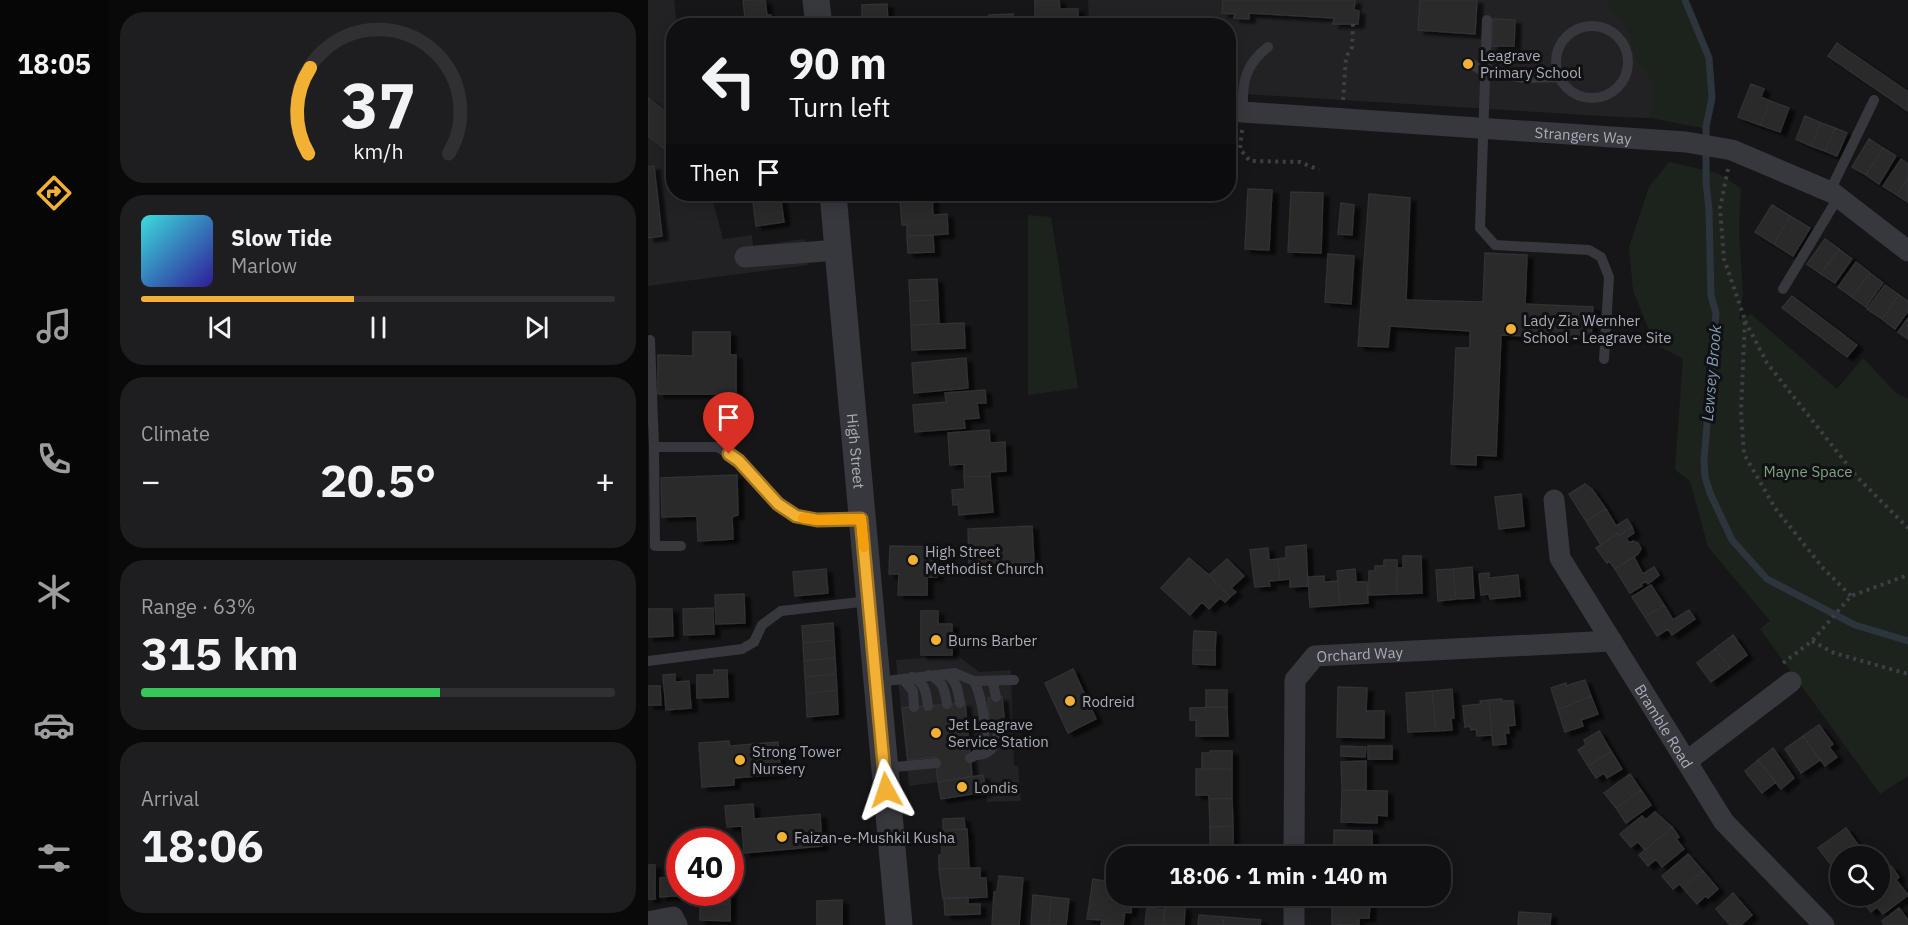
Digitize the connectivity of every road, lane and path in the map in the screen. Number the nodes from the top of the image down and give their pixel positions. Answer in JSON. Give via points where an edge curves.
{"nodes":[{"id":1,"x":816,"y":0,"type":"edge"},
{"id":2,"x":818,"y":18,"type":"edge"},
{"id":3,"x":1487,"y":20,"type":"dead end"},
{"id":4,"x":1353,"y":24,"type":"dead end"},
{"id":5,"x":1268,"y":47,"type":"dead end"},
{"id":6,"x":1470,"y":62,"type":"dead end"},
{"id":7,"x":1485,"y":72,"type":"junction"},
{"id":8,"x":1559,"y":77,"type":"junction"},
{"id":9,"x":1874,"y":100,"type":"dead end"},
{"id":10,"x":1236,"y":112,"type":"edge"},
{"id":11,"x":1341,"y":119,"type":"junction"},
{"id":12,"x":1483,"y":128,"type":"junction"},
{"id":13,"x":1732,"y":150,"type":"junction"},
{"id":14,"x":1319,"y":170,"type":"dead end"},
{"id":15,"x":1834,"y":194,"type":"junction"},
{"id":16,"x":834,"y":201,"type":"edge"},
{"id":17,"x":838,"y":250,"type":"junction"},
{"id":18,"x":1908,"y":251,"type":"edge"},
{"id":19,"x":745,"y":257,"type":"dead end"},
{"id":20,"x":1782,"y":289,"type":"dead end"},
{"id":21,"x":1745,"y":320,"type":"junction"},
{"id":22,"x":650,"y":340,"type":"dead end"},
{"id":23,"x":1604,"y":359,"type":"dead end"},
{"id":24,"x":654,"y":447,"type":"junction"},
{"id":25,"x":651,"y":485,"type":"edge"},
{"id":26,"x":1554,"y":500,"type":"dead end"},
{"id":27,"x":861,"y":519,"type":"junction"},
{"id":28,"x":1908,"y":528,"type":"edge"},
{"id":29,"x":681,"y":546,"type":"dead end"},
{"id":30,"x":1908,"y":575,"type":"edge"},
{"id":31,"x":1851,"y":597,"type":"junction"},
{"id":32,"x":870,"y":601,"type":"junction"},
{"id":33,"x":1612,"y":641,"type":"junction"},
{"id":34,"x":648,"y":661,"type":"edge"},
{"id":35,"x":946,"y":674,"type":"junction"},
{"id":36,"x":1908,"y":674,"type":"edge"},
{"id":37,"x":929,"y":675,"type":"junction"},
{"id":38,"x":897,"y":679,"type":"junction"},
{"id":39,"x":1014,"y":680,"type":"dead end"},
{"id":40,"x":974,"y":681,"type":"junction"},
{"id":41,"x":989,"y":681,"type":"junction"},
{"id":42,"x":1791,"y":682,"type":"dead end"},
{"id":43,"x":996,"y":697,"type":"dead end"},
{"id":44,"x":960,"y":703,"type":"dead end"},
{"id":45,"x":947,"y":704,"type":"dead end"},
{"id":46,"x":928,"y":706,"type":"dead end"},
{"id":47,"x":914,"y":707,"type":"dead end"},
{"id":48,"x":998,"y":728,"type":"dead end"},
{"id":49,"x":1687,"y":761,"type":"junction"},
{"id":50,"x":925,"y":762,"type":"dead end"},
{"id":51,"x":884,"y":768,"type":"junction"},
{"id":52,"x":1294,"y":846,"type":"edge"},
{"id":53,"x":1294,"y":906,"type":"edge"},
{"id":54,"x":648,"y":922,"type":"edge"},
{"id":55,"x":677,"y":925,"type":"edge"},
{"id":56,"x":899,"y":925,"type":"edge"},
{"id":57,"x":1294,"y":925,"type":"edge"},
{"id":58,"x":1824,"y":925,"type":"edge"}],
"edges":[{"from":1,"to":2,"type":"street"},
{"from":3,"to":7,"type":"lane"},
{"from":4,"to":11,"type":"path"},
{"from":5,"to":10,"type":"lane","via":[[1255,57],[1247,72]]},
{"from":6,"to":7,"type":"lane"},
{"from":7,"to":8,"type":"lane","via":[[1525,78]]},
{"from":7,"to":12,"type":"lane"},
{"from":8,"to":8,"type":"lane","via":[[1557,54],[1562,43],[1580,28],[1592,26],[1614,33],[1627,53],[1629,65],[1620,87],[1599,98],[1575,94]]},
{"from":9,"to":15,"type":"lane"},
{"from":10,"to":11,"type":"street","name":"Strangers Way"},
{"from":10,"to":14,"type":"path","via":[[1240,149],[1250,161],[1300,162]]},
{"from":11,"to":12,"type":"street","name":"Strangers Way"},
{"from":12,"to":13,"type":"street","name":"Strangers Way","via":[[1686,142]]},
{"from":12,"to":23,"type":"lane","via":[[1480,228],[1496,245],[1589,250],[1601,257],[1609,277]]},
{"from":13,"to":15,"type":"street","name":"Strangers Way"},
{"from":13,"to":21,"type":"path","via":[[1720,208],[1724,259]]},
{"from":15,"to":18,"type":"street","name":"Strangers Way"},
{"from":15,"to":20,"type":"lane"},
{"from":16,"to":17,"type":"street","name":"High Street"},
{"from":17,"to":19,"type":"street"},
{"from":17,"to":27,"type":"street","name":"High Street"},
{"from":21,"to":28,"type":"path","via":[[1767,363],[1857,477]]},
{"from":21,"to":31,"type":"path","via":[[1741,411],[1744,454],[1775,508]]},
{"from":22,"to":24,"type":"lane"},
{"from":24,"to":25,"type":"lane"},
{"from":24,"to":27,"type":"lane","via":[[718,447],[739,461],[778,504],[796,516],[817,520]]},
{"from":25,"to":29,"type":"lane","via":[[655,546]]},
{"from":26,"to":33,"type":"street","name":"Bramble Road","via":[[1560,558]]},
{"from":27,"to":32,"type":"street","name":"High Street"},
{"from":30,"to":31,"type":"path"},
{"from":31,"to":36,"type":"path","via":[[1812,641],[1834,653]]},
{"from":32,"to":34,"type":"lane","via":[[781,610],[762,626],[754,642],[742,649]]},
{"from":32,"to":38,"type":"street","name":"High Street"},
{"from":33,"to":49,"type":"street","name":"Bramble Road"},
{"from":33,"to":52,"type":"street","name":"Orchard Way","via":[[1315,656],[1295,680]]},
{"from":35,"to":37,"type":"lane"},
{"from":35,"to":40,"type":"lane","via":[[955,673]]},
{"from":35,"to":44,"type":"lane","via":[[958,687]]},
{"from":37,"to":38,"type":"lane"},
{"from":37,"to":45,"type":"lane","via":[[942,683]]},
{"from":38,"to":46,"type":"lane","via":[[920,680]]},
{"from":38,"to":47,"type":"lane","via":[[913,691]]},
{"from":38,"to":51,"type":"street","name":"High Street"},
{"from":39,"to":41,"type":"lane"},
{"from":40,"to":41,"type":"lane"},
{"from":40,"to":48,"type":"lane","via":[[984,710],[982,748],[974,757],[993,749]]},
{"from":41,"to":43,"type":"lane"},
{"from":42,"to":49,"type":"street"},
{"from":49,"to":58,"type":"street","name":"Bramble Road","via":[[1724,822]]},
{"from":50,"to":51,"type":"lane"},
{"from":51,"to":56,"type":"street","name":"High Street"},
{"from":53,"to":57,"type":"street"},
{"from":54,"to":55,"type":"street","via":[[672,917]]}]}
